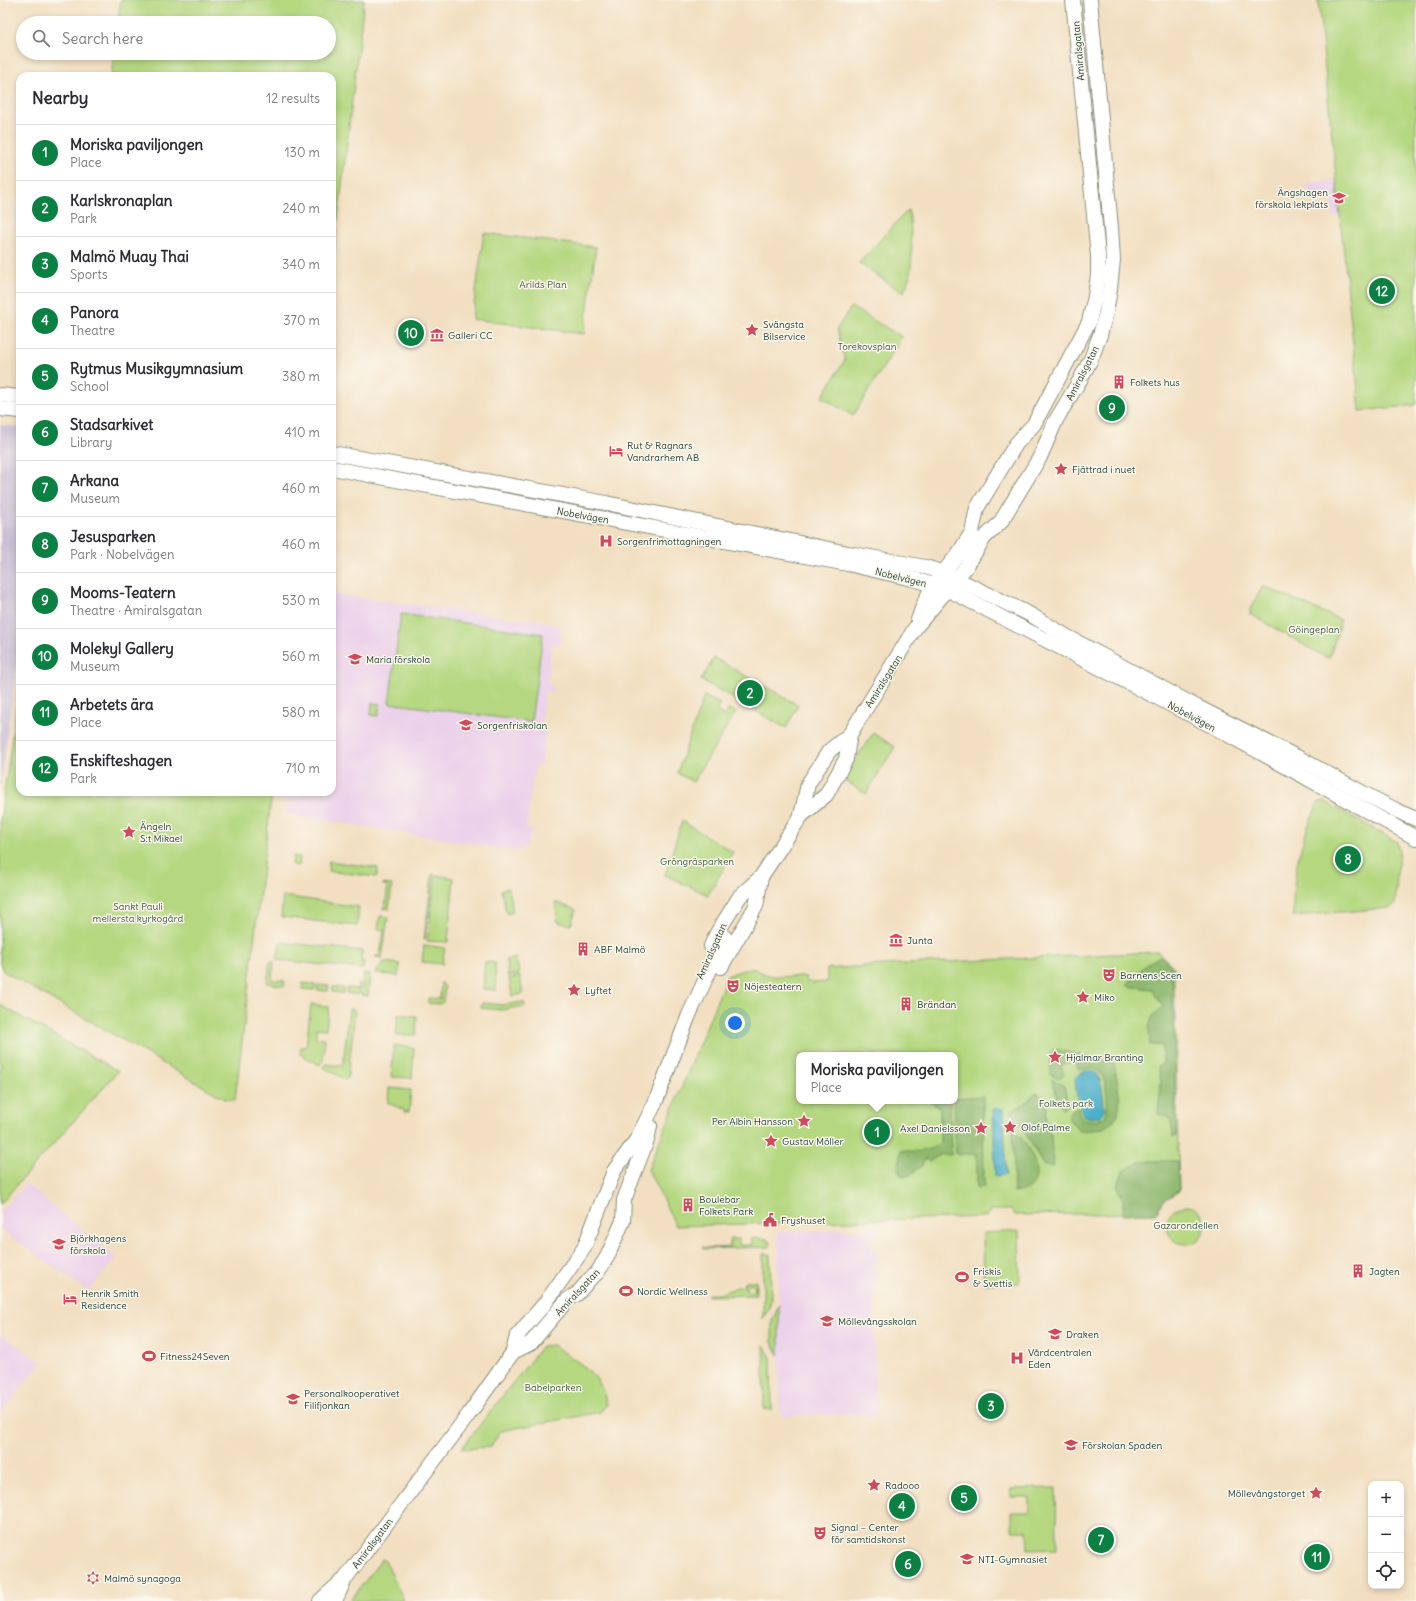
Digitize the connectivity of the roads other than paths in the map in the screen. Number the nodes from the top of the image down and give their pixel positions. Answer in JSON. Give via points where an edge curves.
{"nodes":[{"id":1,"x":1073,"y":0,"type":"edge"},
{"id":2,"x":1090,"y":0,"type":"edge"},
{"id":3,"x":0,"y":395,"type":"edge"},
{"id":4,"x":16,"y":397,"type":"edge"},
{"id":5,"x":0,"y":409,"type":"edge"},
{"id":6,"x":16,"y":411,"type":"edge"},
{"id":7,"x":336,"y":454,"type":"edge"},
{"id":8,"x":336,"y":469,"type":"edge"},
{"id":9,"x":942,"y":572,"type":"junction"},
{"id":10,"x":956,"y":578,"type":"junction"},
{"id":11,"x":933,"y":584,"type":"junction"},
{"id":12,"x":947,"y":589,"type":"junction"},
{"id":13,"x":915,"y":628,"type":"junction"},
{"id":14,"x":850,"y":734,"type":"junction"},
{"id":15,"x":801,"y":816,"type":"junction"},
{"id":16,"x":1416,"y":819,"type":"edge"},
{"id":17,"x":1416,"y":838,"type":"edge"},
{"id":18,"x":761,"y":877,"type":"junction"},
{"id":19,"x":725,"y":937,"type":"dead end"},
{"id":20,"x":689,"y":1015,"type":"junction"},
{"id":21,"x":655,"y":1103,"type":"junction"},
{"id":22,"x":513,"y":1352,"type":"junction"},
{"id":23,"x":345,"y":1579,"type":"junction"},
{"id":24,"x":320,"y":1601,"type":"edge"},
{"id":25,"x":335,"y":1601,"type":"edge"}],
"edges":[{"from":1,"to":9,"type":"main road","name":"Amiralsgatan","via":[[1096,229],[1098,275],[1094,303],[1089,322],[1060,378],[1034,424],[1016,444],[977,508],[972,532],[959,553]]},
{"from":2,"to":10,"type":"main road","name":"Amiralsgatan","via":[[1113,260],[1106,314],[1091,359],[1056,420],[1040,457],[1000,523],[984,538]]},
{"from":3,"to":4,"type":"main road"},
{"from":5,"to":6,"type":"main road"},
{"from":7,"to":9,"type":"main road","name":"Nobelvägen","via":[[606,503]]},
{"from":8,"to":11,"type":"main road","name":"Nobelvägen","via":[[841,563]]},
{"from":9,"to":10,"type":"main road","name":"Nobelvägen"},
{"from":9,"to":11,"type":"main road","name":"Amiralsgatan"},
{"from":10,"to":12,"type":"main road","name":"Amiralsgatan"},
{"from":10,"to":16,"type":"main road","name":"Nobelvägen","via":[[1031,615],[1197,707]]},
{"from":11,"to":12,"type":"main road","name":"Nobelvägen"},
{"from":11,"to":13,"type":"main road","name":"Amiralsgatan"},
{"from":12,"to":13,"type":"main road","name":"Amiralsgatan"},
{"from":12,"to":17,"type":"main road","name":"Nobelvägen","via":[[1214,727]]},
{"from":13,"to":14,"type":"main road","name":"Amiralsgatan"},
{"from":14,"to":15,"type":"main road","name":"Amiralsgatan","via":[[830,750],[808,784]]},
{"from":14,"to":15,"type":"main road","name":"Amiralsgatan","via":[[846,759],[826,795]]},
{"from":15,"to":18,"type":"main road","name":"Amiralsgatan"},
{"from":18,"to":20,"type":"main road","name":"Amiralsgatan","via":[[756,906],[716,978]]},
{"from":18,"to":20,"type":"main road","name":"Amiralsgatan","via":[[740,896],[716,933],[699,975]]},
{"from":19,"to":20,"type":"main road","name":"Amiralsgatan"},
{"from":20,"to":21,"type":"main road","name":"Amiralsgatan"},
{"from":21,"to":22,"type":"main road","name":"Amiralsgatan","via":[[637,1139],[614,1172],[584,1248],[546,1302],[517,1336]]},
{"from":21,"to":22,"type":"main road","name":"Amiralsgatan","via":[[647,1140],[624,1200],[623,1221],[607,1257],[597,1273],[577,1294],[567,1300],[531,1343]]},
{"from":22,"to":23,"type":"main road","name":"Amiralsgatan"},
{"from":23,"to":24,"type":"main road","name":"Amiralsgatan"},
{"from":23,"to":25,"type":"main road","name":"Amiralsgatan"}]}
